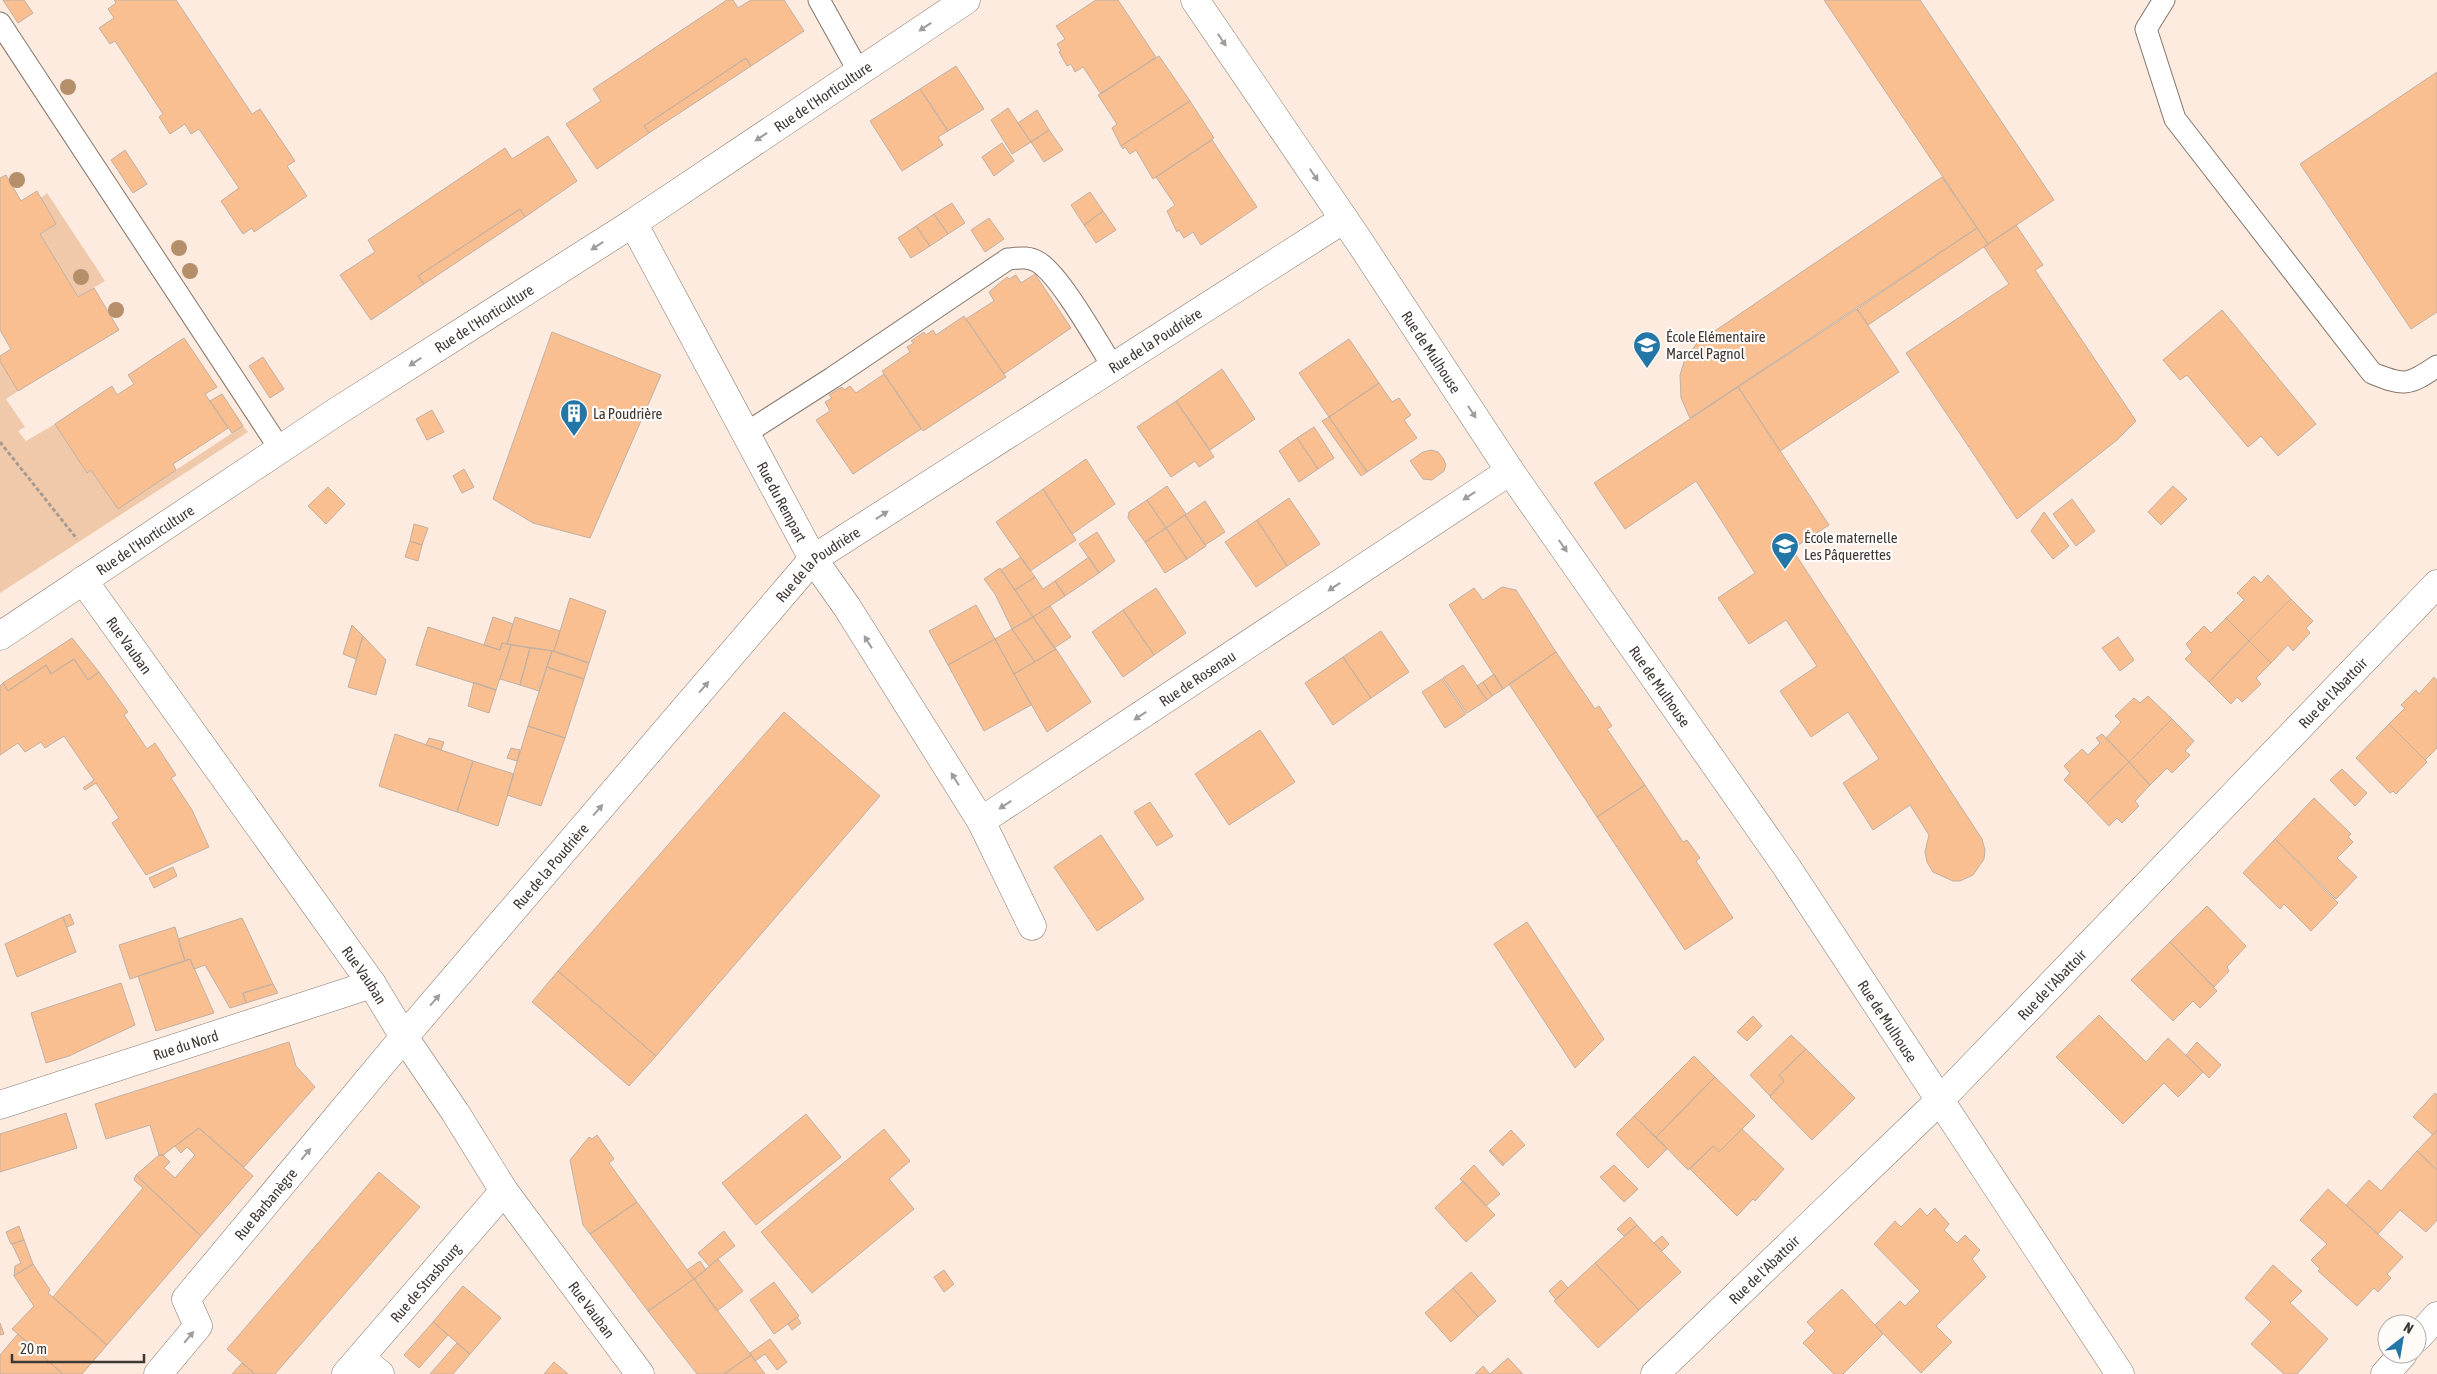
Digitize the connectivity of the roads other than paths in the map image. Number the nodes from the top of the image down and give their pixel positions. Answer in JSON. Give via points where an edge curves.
{"nodes":[{"id":1,"x":819,"y":0,"type":"edge"},
{"id":2,"x":966,"y":0,"type":"edge"},
{"id":3,"x":1195,"y":0,"type":"edge"},
{"id":4,"x":2164,"y":0,"type":"edge"},
{"id":5,"x":0,"y":23,"type":"edge"},
{"id":6,"x":858,"y":72,"type":"junction"},
{"id":7,"x":1344,"y":219,"type":"junction"},
{"id":8,"x":634,"y":223,"type":"junction"},
{"id":9,"x":2437,"y":366,"type":"edge"},
{"id":10,"x":1113,"y":367,"type":"junction"},
{"id":11,"x":746,"y":433,"type":"junction"},
{"id":12,"x":280,"y":449,"type":"junction"},
{"id":13,"x":1510,"y":470,"type":"junction"},
{"id":14,"x":814,"y":559,"type":"junction"},
{"id":15,"x":92,"y":574,"type":"junction"},
{"id":16,"x":2437,"y":584,"type":"edge"},
{"id":17,"x":0,"y":636,"type":"edge"},
{"id":18,"x":981,"y":820,"type":"junction"},
{"id":19,"x":1032,"y":926,"type":"dead end"},
{"id":20,"x":372,"y":984,"type":"junction"},
{"id":21,"x":404,"y":1037,"type":"junction"},
{"id":22,"x":1940,"y":1100,"type":"junction"},
{"id":23,"x":0,"y":1105,"type":"edge"},
{"id":24,"x":504,"y":1191,"type":"junction"},
{"id":25,"x":2437,"y":1316,"type":"edge"},
{"id":26,"x":2427,"y":1327,"type":"edge"},
{"id":27,"x":2394,"y":1364,"type":"edge"},
{"id":28,"x":362,"y":1369,"type":"edge"},
{"id":29,"x":158,"y":1374,"type":"edge"},
{"id":30,"x":640,"y":1374,"type":"edge"},
{"id":31,"x":1655,"y":1374,"type":"edge"},
{"id":32,"x":2120,"y":1374,"type":"edge"},
{"id":33,"x":2385,"y":1374,"type":"edge"}],
"edges":[{"from":1,"to":6,"type":"lane"},
{"from":2,"to":6,"type":"street","name":"Rue de l'Horticulture","one_way":true},
{"from":3,"to":7,"type":"street","name":"Rue de Mulhouse","one_way":true},
{"from":4,"to":9,"type":"lane","via":[[2146,29],[2175,119],[2372,374],[2397,384],[2418,379]]},
{"from":5,"to":12,"type":"lane"},
{"from":6,"to":8,"type":"street","name":"Rue de l'Horticulture","one_way":true},
{"from":7,"to":10,"type":"street","name":"Rue de la Poudrière"},
{"from":7,"to":13,"type":"street","name":"Rue de Mulhouse","one_way":true},
{"from":8,"to":11,"type":"street","name":"Rue du Rempart"},
{"from":8,"to":12,"type":"street","name":"Rue de l'Horticulture","one_way":true},
{"from":10,"to":11,"type":"lane","via":[[1061,286],[1040,263],[1026,257],[1008,259]]},
{"from":14,"to":10,"type":"street","name":"Rue de la Poudrière","one_way":true},
{"from":11,"to":14,"type":"street","name":"Rue du Rempart"},
{"from":12,"to":15,"type":"street","name":"Rue de l'Horticulture"},
{"from":13,"to":18,"type":"street","name":"Rue de Rosenau","one_way":true},
{"from":13,"to":22,"type":"street","name":"Rue de Mulhouse","one_way":true,"via":[[1786,866]]},
{"from":18,"to":14,"type":"street","name":"Rue du Rempart","one_way":true},
{"from":21,"to":14,"type":"street","name":"Rue de la Poudrière","one_way":true},
{"from":15,"to":17,"type":"street","name":"Rue de l'Horticulture"},
{"from":15,"to":20,"type":"street","name":"Rue Vauban"},
{"from":16,"to":22,"type":"street","name":"Rue de l'Abattoir"},
{"from":18,"to":19,"type":"street"},
{"from":20,"to":21,"type":"street","name":"Rue Vauban"},
{"from":20,"to":23,"type":"street","name":"Rue du Nord"},
{"from":21,"to":24,"type":"street","name":"Rue Vauban"},
{"from":29,"to":21,"type":"street","name":"Rue Barbanègre","one_way":true,"via":[[198,1326],[186,1298]]},
{"from":22,"to":31,"type":"street","name":"Rue de l'Abattoir"},
{"from":22,"to":32,"type":"street","name":"Rue de Mulhouse"},
{"from":24,"to":28,"type":"street","name":"Rue de Strasbourg"},
{"from":24,"to":30,"type":"street","name":"Rue Vauban"},
{"from":25,"to":26,"type":"street"},
{"from":27,"to":33,"type":"street"}]}
